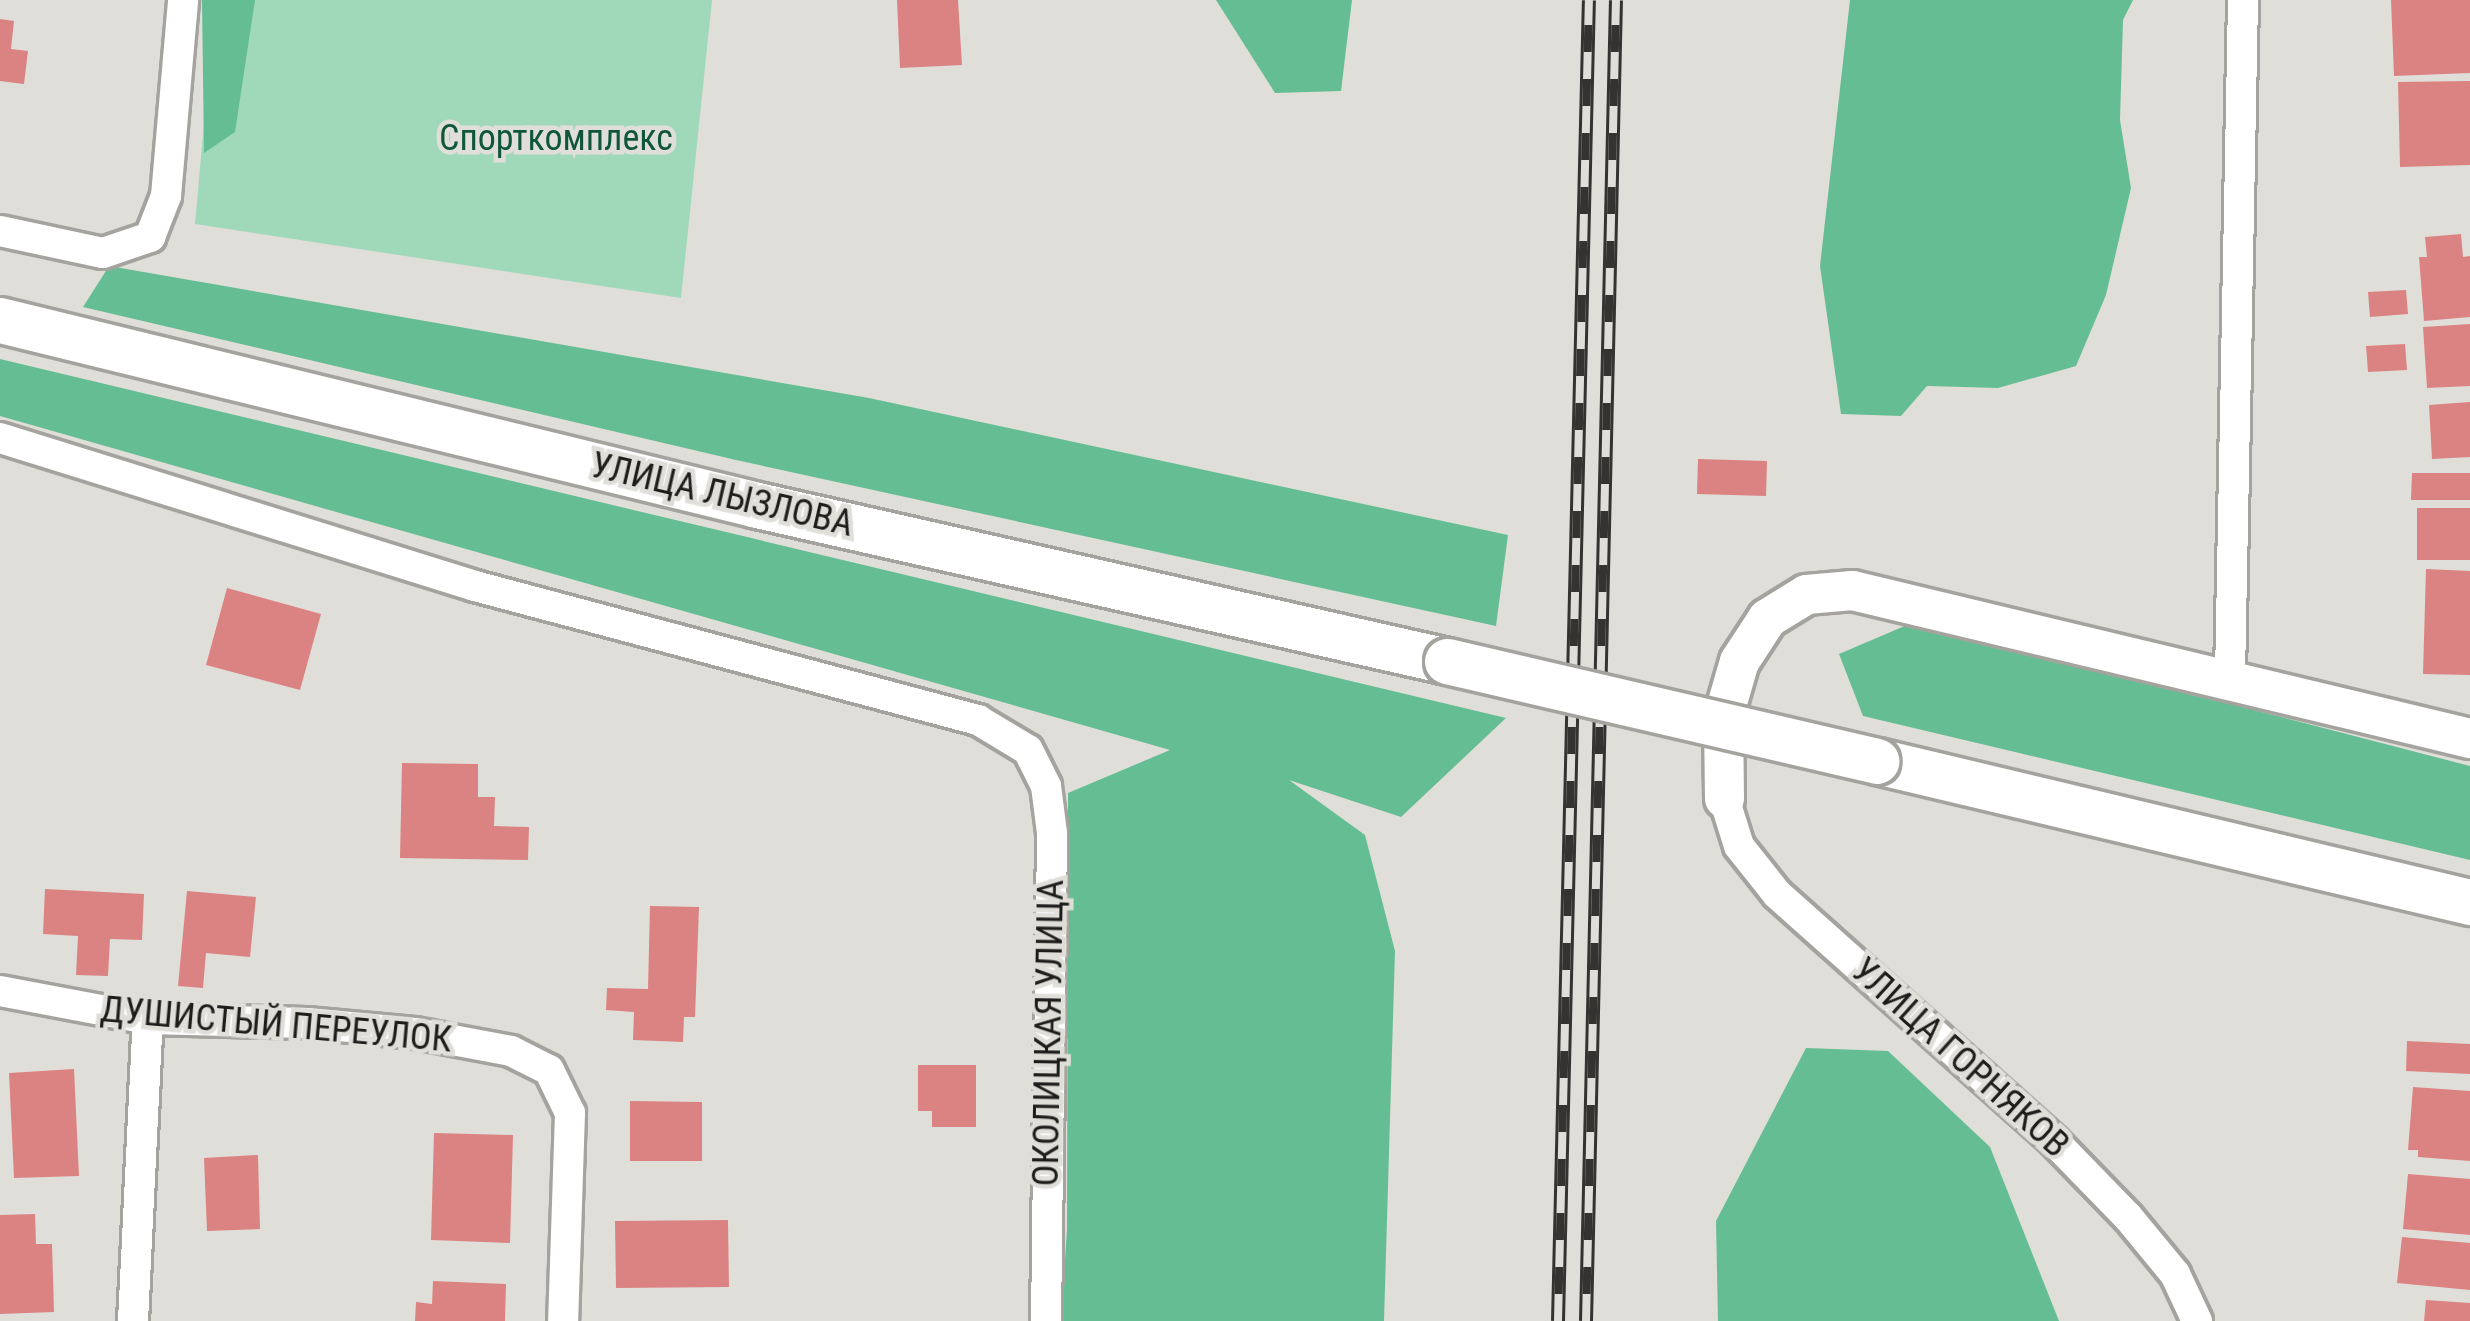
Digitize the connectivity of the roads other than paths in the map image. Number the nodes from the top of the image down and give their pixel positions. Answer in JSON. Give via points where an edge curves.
{"nodes":[{"id":1,"x":183,"y":0,"type":"edge"},
{"id":2,"x":2243,"y":0,"type":"edge"},
{"id":3,"x":0,"y":231,"type":"edge"},
{"id":4,"x":0,"y":320,"type":"edge"},
{"id":5,"x":0,"y":438,"type":"edge"},
{"id":6,"x":2230,"y":677,"type":"junction"},
{"id":7,"x":2470,"y":738,"type":"edge"},
{"id":8,"x":1724,"y":798,"type":"joint"},
{"id":9,"x":2470,"y":902,"type":"edge"},
{"id":10,"x":0,"y":991,"type":"edge"},
{"id":11,"x":148,"y":1019,"type":"junction"},
{"id":12,"x":133,"y":1321,"type":"edge"},
{"id":13,"x":563,"y":1321,"type":"edge"},
{"id":14,"x":1046,"y":1321,"type":"edge"},
{"id":15,"x":2197,"y":1321,"type":"edge"}],
"edges":[{"from":1,"to":3,"type":"street","via":[[166,196],[150,236],[103,253]]},
{"from":2,"to":6,"type":"street"},
{"from":4,"to":9,"type":"main road","name":"УЛИЦА ЛЫЗЛОВА","bridge":true,"via":[[780,510]]},
{"from":5,"to":14,"type":"street","name":"ОКОЛИЦКАЯ УЛИЦА","via":[[475,586],[978,721],[1028,750],[1046,786],[1052,833]]},
{"from":6,"to":7,"type":"street"},
{"from":6,"to":8,"type":"street","via":[[1852,590],[1806,594],[1767,618],[1739,661],[1723,716]]},
{"from":8,"to":15,"type":"street","name":"УЛИЦА ГОРНЯКОВ","via":[[1739,846],[1777,894],[2054,1141],[2175,1274]]},
{"from":10,"to":11,"type":"street","name":"ДУШИСТЫЙ ПЕРЕУЛОК"},
{"from":11,"to":12,"type":"street"},
{"from":11,"to":13,"type":"street","name":"ДУШИСТЫЙ ПЕРЕУЛОК","via":[[415,1033],[511,1051],[549,1070],[570,1113]]}]}
